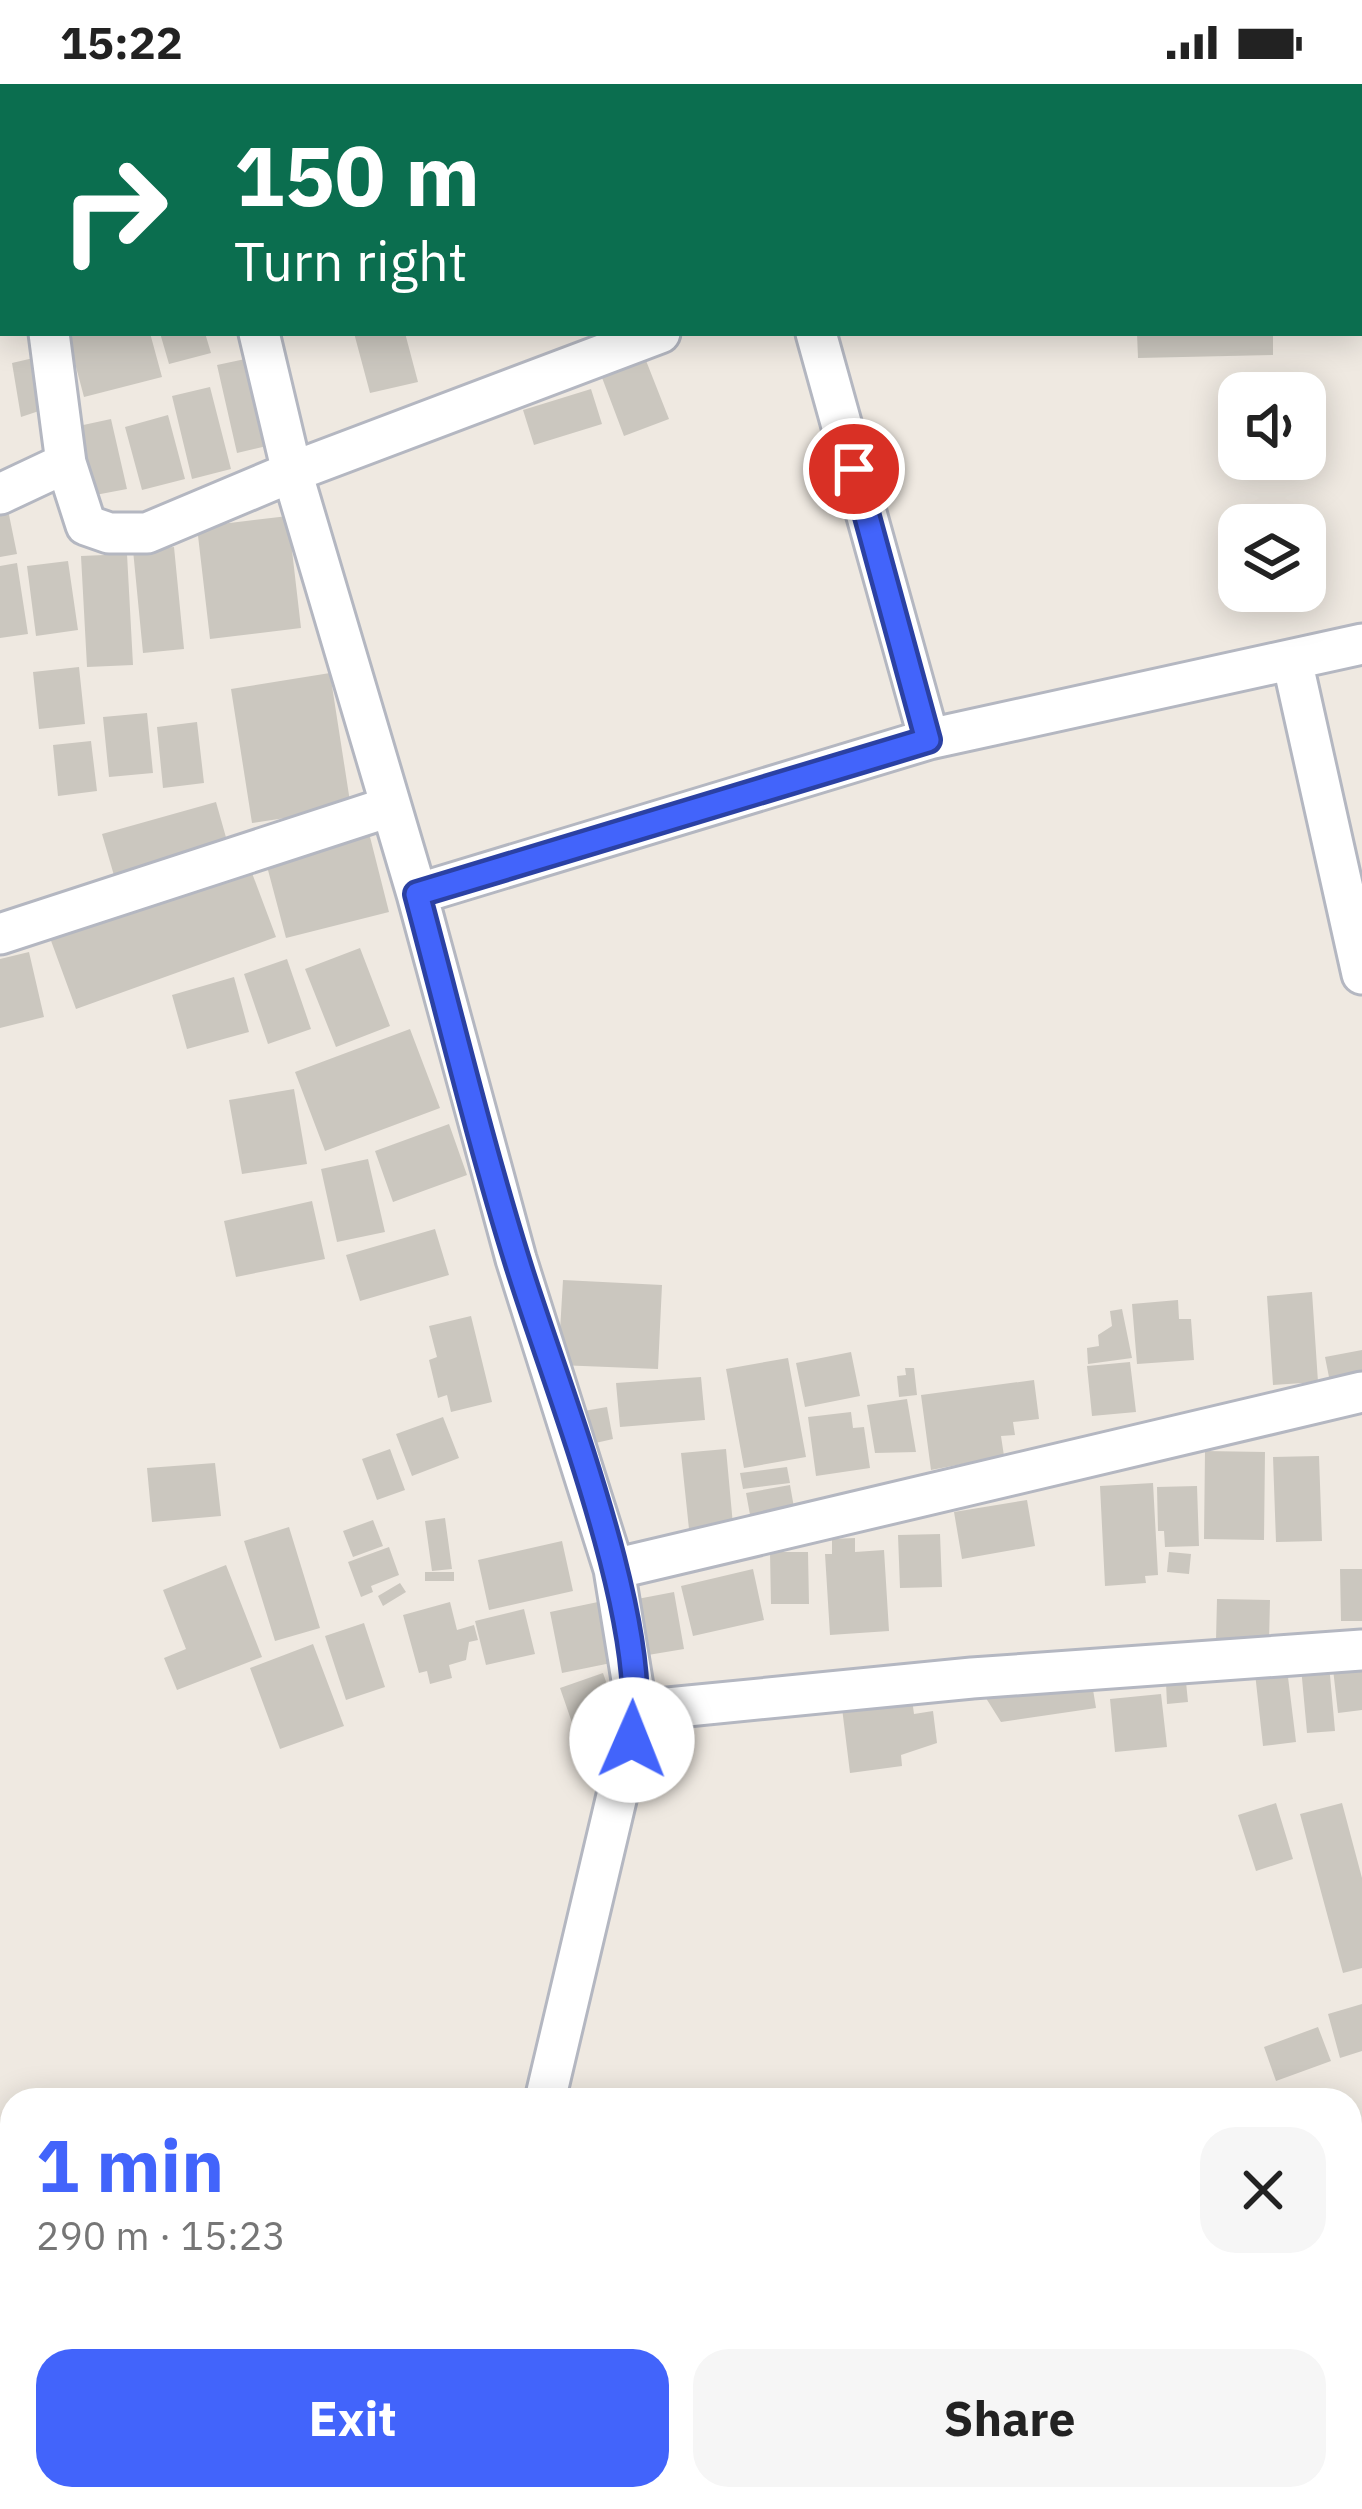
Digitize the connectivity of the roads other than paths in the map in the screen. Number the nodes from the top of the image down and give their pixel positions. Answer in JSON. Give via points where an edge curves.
{"nodes":[{"id":1,"x":49,"y":336,"type":"edge"},
{"id":2,"x":261,"y":336,"type":"edge"},
{"id":3,"x":652,"y":336,"type":"edge"},
{"id":4,"x":817,"y":336,"type":"edge"},
{"id":5,"x":66,"y":463,"type":"junction"},
{"id":6,"x":292,"y":472,"type":"junction"},
{"id":7,"x":0,"y":494,"type":"edge"},
{"id":8,"x":1362,"y":644,"type":"edge"},
{"id":9,"x":1292,"y":660,"type":"junction"},
{"id":10,"x":928,"y":740,"type":"junction"},
{"id":11,"x":389,"y":806,"type":"junction"},
{"id":12,"x":417,"y":894,"type":"junction"},
{"id":13,"x":0,"y":934,"type":"edge"},
{"id":14,"x":1362,"y":974,"type":"edge"},
{"id":15,"x":1362,"y":1392,"type":"edge"},
{"id":16,"x":614,"y":1569,"type":"junction"},
{"id":17,"x":1362,"y":1650,"type":"edge"},
{"id":18,"x":637,"y":1711,"type":"junction"},
{"id":19,"x":547,"y":2088,"type":"edge"}],
"edges":[{"from":1,"to":5,"type":"street"},
{"from":2,"to":6,"type":"street"},
{"from":3,"to":6,"type":"street"},
{"from":4,"to":10,"type":"street"},
{"from":5,"to":6,"type":"street","via":[[86,525],[109,533],[147,533]]},
{"from":5,"to":7,"type":"street"},
{"from":6,"to":11,"type":"street"},
{"from":8,"to":9,"type":"street"},
{"from":9,"to":10,"type":"street"},
{"from":9,"to":14,"type":"street"},
{"from":10,"to":12,"type":"street"},
{"from":11,"to":12,"type":"street"},
{"from":11,"to":13,"type":"street"},
{"from":12,"to":16,"type":"street","via":[[516,1258]]},
{"from":15,"to":16,"type":"street"},
{"from":16,"to":18,"type":"street"},
{"from":17,"to":18,"type":"street"},
{"from":18,"to":19,"type":"street"}]}
